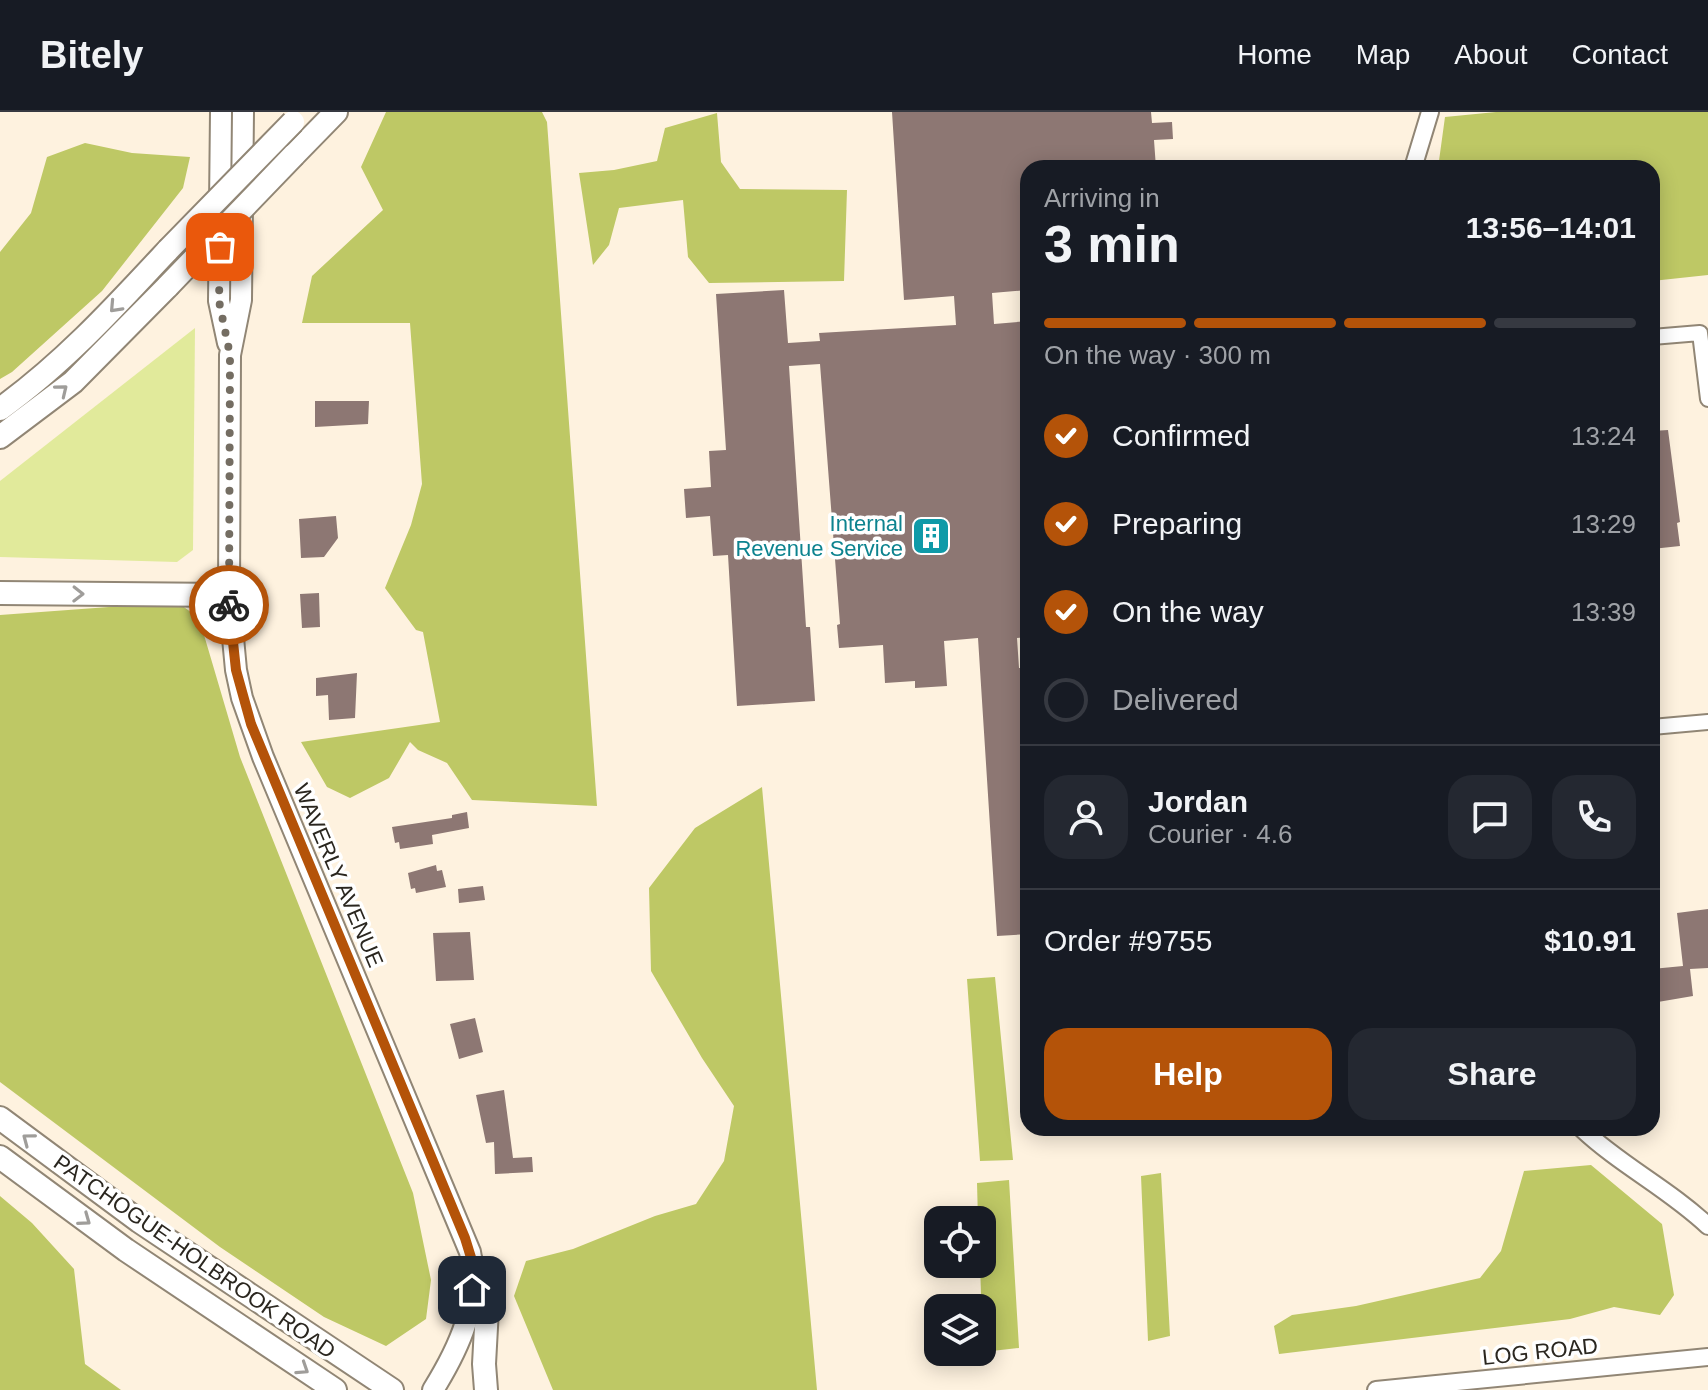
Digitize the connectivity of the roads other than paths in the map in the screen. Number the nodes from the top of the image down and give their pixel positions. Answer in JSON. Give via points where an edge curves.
{"nodes":[{"id":1,"x":221,"y":112,"type":"edge"},
{"id":2,"x":243,"y":112,"type":"edge"},
{"id":3,"x":336,"y":112,"type":"edge"},
{"id":4,"x":1430,"y":112,"type":"edge"},
{"id":5,"x":298,"y":117,"type":"edge"},
{"id":6,"x":1415,"y":160,"type":"edge"},
{"id":7,"x":1660,"y":336,"type":"edge"},
{"id":8,"x":230,"y":355,"type":"junction"},
{"id":9,"x":1708,"y":399,"type":"edge"},
{"id":10,"x":0,"y":409,"type":"edge"},
{"id":11,"x":0,"y":437,"type":"edge"},
{"id":12,"x":0,"y":593,"type":"edge"},
{"id":13,"x":229,"y":595,"type":"junction"},
{"id":14,"x":1708,"y":722,"type":"edge"},
{"id":15,"x":1660,"y":726,"type":"edge"},
{"id":16,"x":0,"y":1118,"type":"edge"},
{"id":17,"x":1589,"y":1136,"type":"edge"},
{"id":18,"x":0,"y":1157,"type":"edge"},
{"id":19,"x":1708,"y":1226,"type":"edge"},
{"id":20,"x":473,"y":1264,"type":"junction"},
{"id":21,"x":1708,"y":1357,"type":"edge"},
{"id":22,"x":335,"y":1390,"type":"edge"},
{"id":23,"x":392,"y":1390,"type":"edge"},
{"id":24,"x":433,"y":1390,"type":"edge"},
{"id":25,"x":486,"y":1390,"type":"edge"},
{"id":26,"x":1378,"y":1390,"type":"edge"}],
"edges":[{"from":1,"to":8,"type":"main road","name":"WAVERLY AVENUE","via":[[219,301]]},
{"from":2,"to":8,"type":"main road","name":"WAVERLY AVENUE","via":[[241,300]]},
{"from":11,"to":3,"type":"main road","one_way":true,"bridge":true,"via":[[73,382]]},
{"from":4,"to":6,"type":"street"},
{"from":5,"to":10,"type":"main road","one_way":true,"bridge":true,"via":[[93,331]]},
{"from":7,"to":9,"type":"street","via":[[1700,333]]},
{"from":8,"to":13,"type":"main road","name":"WAVERLY AVENUE"},
{"from":12,"to":13,"type":"main road","one_way":true},
{"from":13,"to":20,"type":"main road","name":"WAVERLY AVENUE","via":[[236,670],[255,735]]},
{"from":14,"to":15,"type":"street"},
{"from":23,"to":16,"type":"main road","name":"PATCHOGUE-HOLBROOK ROAD","one_way":true,"via":[[139,1221]]},
{"from":17,"to":19,"type":"street"},
{"from":18,"to":22,"type":"main road","name":"PATCHOGUE-HOLBROOK ROAD","one_way":true,"via":[[138,1259]]},
{"from":20,"to":24,"type":"main road","name":"WAVERLY AVENUE","via":[[464,1331]]},
{"from":20,"to":25,"type":"main road","via":[[487,1309]]},
{"from":21,"to":26,"type":"street","name":"LOG ROAD"}]}
